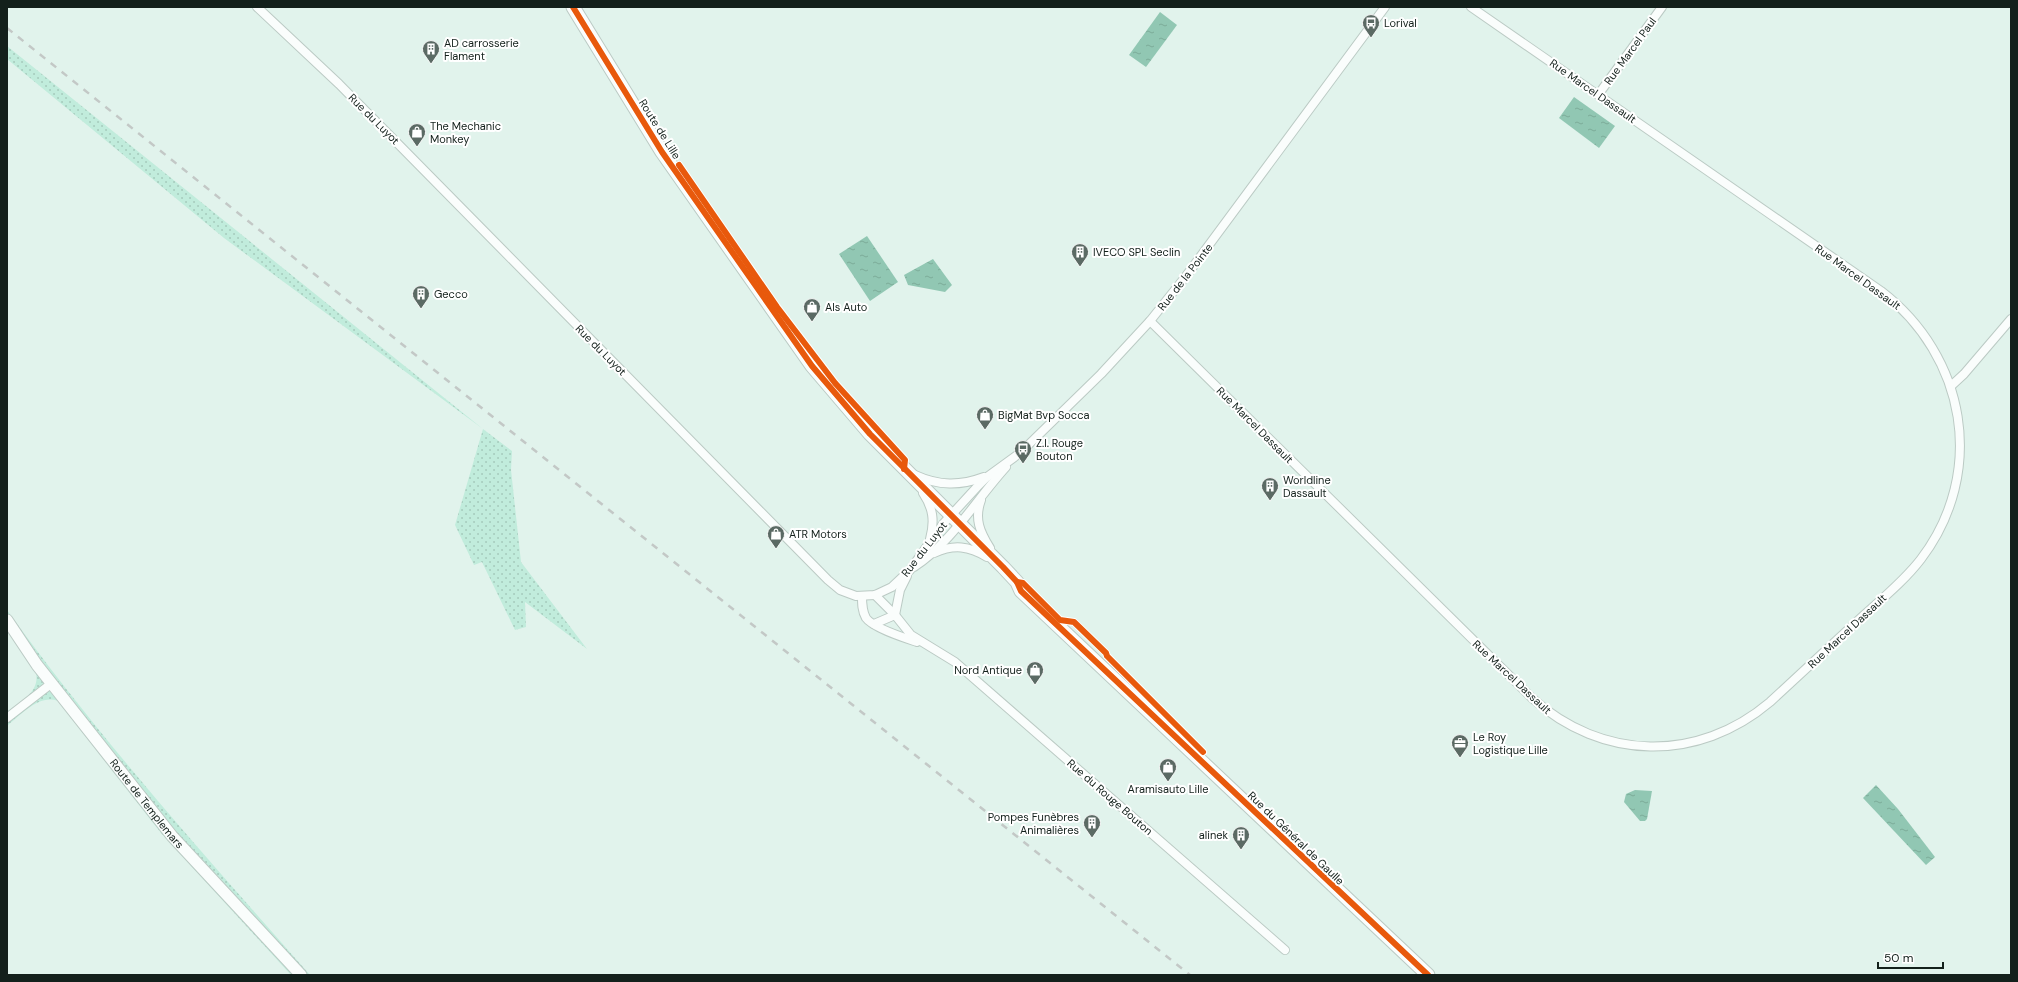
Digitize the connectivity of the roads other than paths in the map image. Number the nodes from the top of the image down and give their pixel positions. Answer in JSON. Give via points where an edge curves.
{"nodes":[{"id":1,"x":257,"y":7,"type":"edge"},
{"id":2,"x":573,"y":7,"type":"edge"},
{"id":3,"x":1385,"y":7,"type":"edge"},
{"id":4,"x":1471,"y":7,"type":"edge"},
{"id":5,"x":1662,"y":7,"type":"edge"},
{"id":6,"x":1598,"y":95,"type":"junction"},
{"id":7,"x":2011,"y":319,"type":"edge"},
{"id":8,"x":1150,"y":321,"type":"junction"},
{"id":9,"x":1951,"y":386,"type":"junction"},
{"id":10,"x":1015,"y":457,"type":"junction"},
{"id":11,"x":904,"y":469,"type":"junction"},
{"id":12,"x":987,"y":476,"type":"junction"},
{"id":13,"x":987,"y":489,"type":"junction"},
{"id":14,"x":955,"y":520,"type":"junction"},
{"id":15,"x":930,"y":542,"type":"junction"},
{"id":16,"x":931,"y":555,"type":"junction"},
{"id":17,"x":1003,"y":567,"type":"junction"},
{"id":18,"x":910,"y":570,"type":"junction"},
{"id":19,"x":875,"y":595,"type":"junction"},
{"id":20,"x":862,"y":596,"type":"junction"},
{"id":21,"x":895,"y":615,"type":"junction"},
{"id":22,"x":7,"y":620,"type":"edge"},
{"id":23,"x":874,"y":624,"type":"junction"},
{"id":24,"x":932,"y":648,"type":"junction"},
{"id":25,"x":52,"y":683,"type":"junction"},
{"id":26,"x":7,"y":718,"type":"edge"},
{"id":27,"x":1285,"y":950,"type":"dead end"},
{"id":28,"x":300,"y":975,"type":"edge"},
{"id":29,"x":1428,"y":975,"type":"edge"}],
"edges":[{"from":1,"to":20,"type":"street","name":"Rue du Luyot","via":[[339,84],[828,580],[846,593]]},
{"from":2,"to":11,"type":"main road","name":"Route de Lille","via":[[662,152],[797,346],[846,406]]},
{"from":3,"to":8,"type":"street","name":"Rue de la Pointe","via":[[1197,262]]},
{"from":4,"to":6,"type":"street","name":"Rue Marcel Dassault"},
{"from":5,"to":6,"type":"street","name":"Rue Marcel Paul"},
{"from":6,"to":9,"type":"street","name":"Rue Marcel Dassault","via":[[1898,304],[1928,340]]},
{"from":7,"to":9,"type":"street"},
{"from":8,"to":9,"type":"street","name":"Rue Marcel Dassault","via":[[1542,707],[1581,732],[1615,742],[1641,746],[1666,746],[1696,741],[1721,733],[1754,715],[1915,566],[1940,529],[1956,481],[1959,426]]},
{"from":8,"to":10,"type":"street","name":"Rue de la Pointe","via":[[1091,385]]},
{"from":10,"to":12,"type":"street","name":"Rue de la Pointe"},
{"from":10,"to":13,"type":"street"},
{"from":11,"to":12,"type":"street","via":[[940,484],[957,484]]},
{"from":11,"to":14,"type":"main road","name":"Route de Lille"},
{"from":11,"to":15,"type":"street","via":[[932,508]]},
{"from":12,"to":14,"type":"street","name":"Rue de la Pointe"},
{"from":13,"to":14,"type":"street"},
{"from":13,"to":17,"type":"street","via":[[979,506],[977,522],[982,535]]},
{"from":14,"to":15,"type":"street","name":"Rue du Luyot"},
{"from":14,"to":16,"type":"street"},
{"from":14,"to":17,"type":"main road","name":"Rue du Général de Gaulle"},
{"from":15,"to":18,"type":"street","name":"Rue du Luyot"},
{"from":16,"to":17,"type":"street","via":[[956,547],[968,547]]},
{"from":16,"to":18,"type":"street"},
{"from":17,"to":29,"type":"main road","name":"Rue du Général de Gaulle","via":[[1017,582],[1023,583],[1152,714]]},
{"from":18,"to":19,"type":"street","name":"Rue du Luyot","via":[[892,587]]},
{"from":18,"to":21,"type":"street","via":[[900,590]]},
{"from":19,"to":20,"type":"street","name":"Rue du Luyot"},
{"from":19,"to":21,"type":"street","name":"Rue du Rouge Bouton"},
{"from":20,"to":23,"type":"street","via":[[865,616]]},
{"from":21,"to":23,"type":"street"},
{"from":21,"to":24,"type":"street","name":"Rue du Rouge Bouton","via":[[907,631]]},
{"from":22,"to":25,"type":"main road","name":"Route de Templemars"},
{"from":23,"to":24,"type":"street","name":"Rue du Rouge Bouton"},
{"from":24,"to":27,"type":"street","name":"Rue du Rouge Bouton","via":[[956,662]]},
{"from":25,"to":26,"type":"street"},
{"from":25,"to":28,"type":"main road","name":"Route de Templemars","via":[[185,852]]}]}
